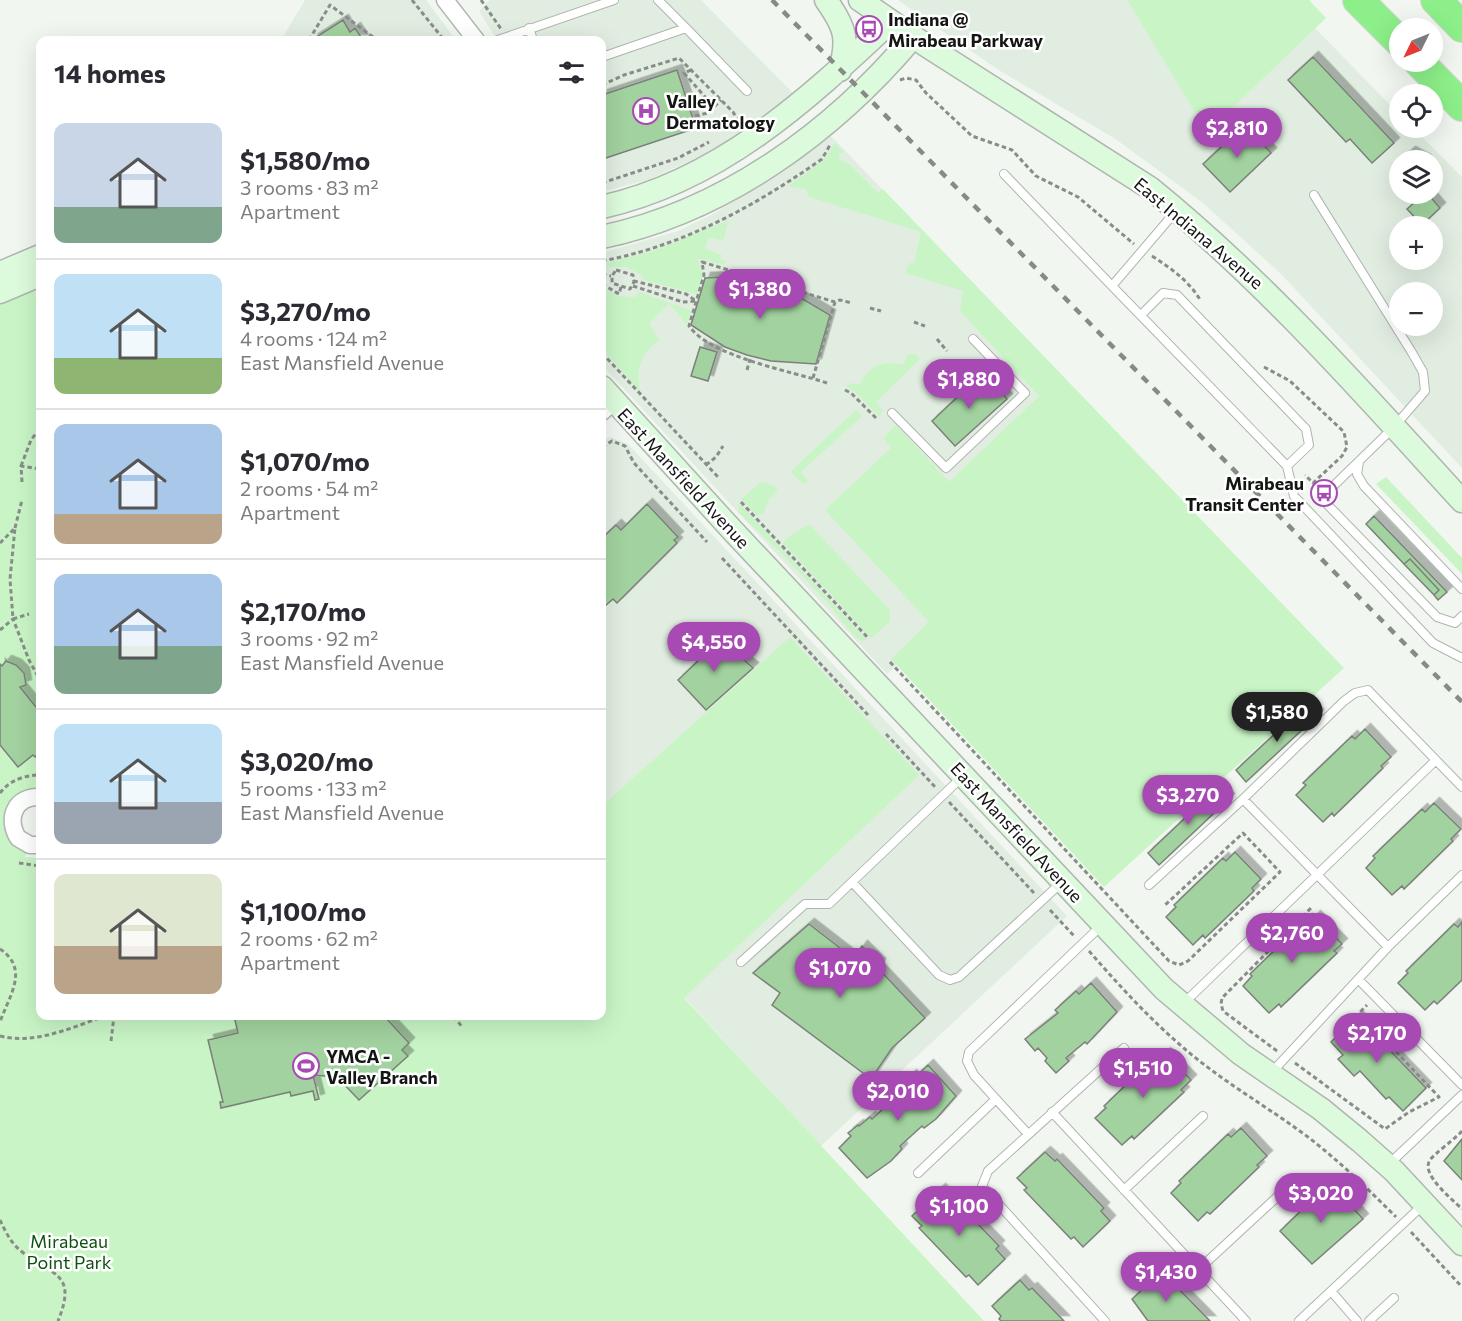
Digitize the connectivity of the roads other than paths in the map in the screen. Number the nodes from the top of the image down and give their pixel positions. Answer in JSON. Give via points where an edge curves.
{"nodes":[{"id":1,"x":445,"y":0,"type":"edge"},
{"id":2,"x":614,"y":0,"type":"edge"},
{"id":3,"x":658,"y":0,"type":"edge"},
{"id":4,"x":826,"y":0,"type":"edge"},
{"id":5,"x":860,"y":0,"type":"edge"},
{"id":6,"x":1358,"y":0,"type":"edge"},
{"id":7,"x":1436,"y":0,"type":"edge"},
{"id":8,"x":890,"y":22,"type":"junction"},
{"id":9,"x":1462,"y":27,"type":"edge"},
{"id":10,"x":529,"y":28,"type":"junction"},
{"id":11,"x":686,"y":28,"type":"junction"},
{"id":12,"x":1389,"y":31,"type":"edge"},
{"id":13,"x":473,"y":36,"type":"edge"},
{"id":14,"x":507,"y":36,"type":"edge"},
{"id":15,"x":532,"y":36,"type":"edge"},
{"id":16,"x":913,"y":37,"type":"junction"},
{"id":17,"x":606,"y":56,"type":"edge"},
{"id":18,"x":840,"y":70,"type":"junction"},
{"id":19,"x":1429,"y":72,"type":"edge"},
{"id":20,"x":747,"y":91,"type":"dead end"},
{"id":21,"x":1462,"y":106,"type":"edge"},
{"id":22,"x":1004,"y":174,"type":"dead end"},
{"id":23,"x":1314,"y":195,"type":"dead end"},
{"id":24,"x":606,"y":206,"type":"edge"},
{"id":25,"x":1177,"y":210,"type":"junction"},
{"id":26,"x":606,"y":236,"type":"edge"},
{"id":27,"x":36,"y":258,"type":"edge"},
{"id":28,"x":0,"y":273,"type":"edge"},
{"id":29,"x":36,"y":278,"type":"edge"},
{"id":30,"x":1112,"y":286,"type":"junction"},
{"id":31,"x":0,"y":292,"type":"edge"},
{"id":32,"x":1141,"y":315,"type":"junction"},
{"id":33,"x":973,"y":339,"type":"dead end"},
{"id":34,"x":606,"y":400,"type":"edge"},
{"id":35,"x":892,"y":413,"type":"dead end"},
{"id":36,"x":1394,"y":427,"type":"junction"},
{"id":37,"x":1359,"y":461,"type":"junction"},
{"id":38,"x":1287,"y":466,"type":"junction"},
{"id":39,"x":1462,"y":501,"type":"edge"},
{"id":40,"x":1462,"y":589,"type":"edge"},
{"id":41,"x":1462,"y":616,"type":"edge"},
{"id":42,"x":1462,"y":658,"type":"edge"},
{"id":43,"x":1436,"y":760,"type":"junction"},
{"id":44,"x":964,"y":775,"type":"junction"},
{"id":45,"x":1462,"y":787,"type":"edge"},
{"id":46,"x":36,"y":798,"type":"edge"},
{"id":47,"x":1244,"y":799,"type":"junction"},
{"id":48,"x":36,"y":845,"type":"edge"},
{"id":49,"x":1315,"y":875,"type":"junction"},
{"id":50,"x":1462,"y":875,"type":"edge"},
{"id":51,"x":1063,"y":880,"type":"junction"},
{"id":52,"x":852,"y":882,"type":"junction"},
{"id":53,"x":1149,"y":885,"type":"dead end"},
{"id":54,"x":1103,"y":924,"type":"junction"},
{"id":55,"x":1388,"y":947,"type":"junction"},
{"id":56,"x":741,"y":962,"type":"dead end"},
{"id":57,"x":1358,"y":979,"type":"junction"},
{"id":58,"x":1181,"y":1005,"type":"junction"},
{"id":59,"x":1124,"y":1048,"type":"dead end"},
{"id":60,"x":1269,"y":1074,"type":"junction"},
{"id":61,"x":1462,"y":1085,"type":"edge"},
{"id":62,"x":1462,"y":1095,"type":"edge"},
{"id":63,"x":996,"y":1099,"type":"junction"},
{"id":64,"x":1052,"y":1112,"type":"junction"},
{"id":65,"x":1203,"y":1116,"type":"dead end"},
{"id":66,"x":1028,"y":1134,"type":"junction"},
{"id":67,"x":1388,"y":1165,"type":"junction"},
{"id":68,"x":918,"y":1173,"type":"dead end"},
{"id":69,"x":1124,"y":1190,"type":"junction"},
{"id":70,"x":1277,"y":1197,"type":"dead end"},
{"id":71,"x":1425,"y":1204,"type":"junction"},
{"id":72,"x":1462,"y":1244,"type":"edge"},
{"id":73,"x":1198,"y":1270,"type":"junction"},
{"id":74,"x":1330,"y":1291,"type":"junction"},
{"id":75,"x":1394,"y":1298,"type":"dead end"},
{"id":76,"x":1105,"y":1321,"type":"edge"},
{"id":77,"x":1246,"y":1321,"type":"edge"},
{"id":78,"x":1299,"y":1321,"type":"edge"},
{"id":79,"x":1357,"y":1321,"type":"edge"},
{"id":80,"x":1369,"y":1321,"type":"edge"}],
"edges":[{"from":1,"to":13,"type":"street"},
{"from":2,"to":10,"type":"lane"},
{"from":3,"to":11,"type":"lane"},
{"from":4,"to":18,"type":"street","via":[[844,32],[846,44]]},
{"from":5,"to":8,"type":"street","name":"East Indiana Avenue"},
{"from":6,"to":12,"type":"highway"},
{"from":7,"to":9,"type":"highway"},
{"from":8,"to":16,"type":"street","name":"East Indiana Avenue"},
{"from":8,"to":18,"type":"street"},
{"from":10,"to":14,"type":"lane"},
{"from":10,"to":15,"type":"lane"},
{"from":11,"to":17,"type":"lane"},
{"from":11,"to":20,"type":"lane"},
{"from":16,"to":25,"type":"street","name":"East Indiana Avenue","via":[[1150,188]]},
{"from":16,"to":26,"type":"street","via":[[890,65],[829,122],[758,172],[654,222]]},
{"from":18,"to":24,"type":"street","via":[[777,124],[720,160],[678,182]]},
{"from":19,"to":21,"type":"highway"},
{"from":22,"to":30,"type":"lane"},
{"from":23,"to":36,"type":"lane","via":[[1423,372],[1425,391]]},
{"from":25,"to":30,"type":"lane"},
{"from":25,"to":36,"type":"street","name":"East Indiana Avenue","via":[[1278,301]]},
{"from":27,"to":28,"type":"street"},
{"from":29,"to":31,"type":"street"},
{"from":30,"to":32,"type":"lane"},
{"from":32,"to":38,"type":"lane"},
{"from":32,"to":38,"type":"lane","via":[[1163,294],[1177,295],[1306,429],[1309,445]]},
{"from":33,"to":35,"type":"lane","via":[[1026,393],[946,468]]},
{"from":34,"to":44,"type":"street","name":"East Mansfield Avenue"},
{"from":36,"to":37,"type":"lane"},
{"from":36,"to":39,"type":"street","name":"East Indiana Avenue"},
{"from":37,"to":40,"type":"lane","via":[[1357,474],[1364,486]]},
{"from":37,"to":41,"type":"lane","via":[[1321,498],[1437,617],[1455,623]]},
{"from":38,"to":42,"type":"lane","via":[[1294,496],[1433,643]]},
{"from":43,"to":45,"type":"lane"},
{"from":43,"to":47,"type":"lane","via":[[1368,690],[1344,701]]},
{"from":43,"to":49,"type":"lane"},
{"from":44,"to":51,"type":"street","name":"East Mansfield Avenue"},
{"from":44,"to":52,"type":"lane"},
{"from":46,"to":48,"type":"street","via":[[17,805],[12,818],[18,838]]},
{"from":47,"to":49,"type":"lane"},
{"from":47,"to":53,"type":"lane"},
{"from":49,"to":55,"type":"lane"},
{"from":49,"to":58,"type":"lane"},
{"from":50,"to":55,"type":"lane"},
{"from":51,"to":52,"type":"lane","via":[[959,977],[950,980],[939,975]]},
{"from":51,"to":54,"type":"street","name":"East Mansfield Avenue"},
{"from":52,"to":56,"type":"lane","via":[[829,904],[805,904]]},
{"from":54,"to":58,"type":"street","name":"East Mansfield Avenue"},
{"from":54,"to":63,"type":"lane","via":[[969,1052],[967,1061],[974,1075]]},
{"from":55,"to":57,"type":"lane"},
{"from":57,"to":60,"type":"lane"},
{"from":57,"to":61,"type":"lane"},
{"from":58,"to":60,"type":"street","name":"East Mansfield Avenue"},
{"from":59,"to":64,"type":"lane"},
{"from":60,"to":67,"type":"street","name":"East Mansfield Avenue","via":[[1321,1108]]},
{"from":62,"to":67,"type":"lane"},
{"from":63,"to":66,"type":"lane"},
{"from":63,"to":68,"type":"lane"},
{"from":64,"to":66,"type":"lane"},
{"from":64,"to":69,"type":"lane"},
{"from":65,"to":69,"type":"lane"},
{"from":66,"to":76,"type":"lane","via":[[988,1171],[982,1186]]},
{"from":67,"to":71,"type":"street","name":"East Mansfield Avenue"},
{"from":69,"to":73,"type":"lane"},
{"from":70,"to":73,"type":"lane"},
{"from":71,"to":72,"type":"street","name":"East Mansfield Avenue"},
{"from":71,"to":74,"type":"lane"},
{"from":73,"to":77,"type":"lane"},
{"from":74,"to":78,"type":"lane"},
{"from":74,"to":79,"type":"lane"},
{"from":75,"to":80,"type":"lane"}]}
